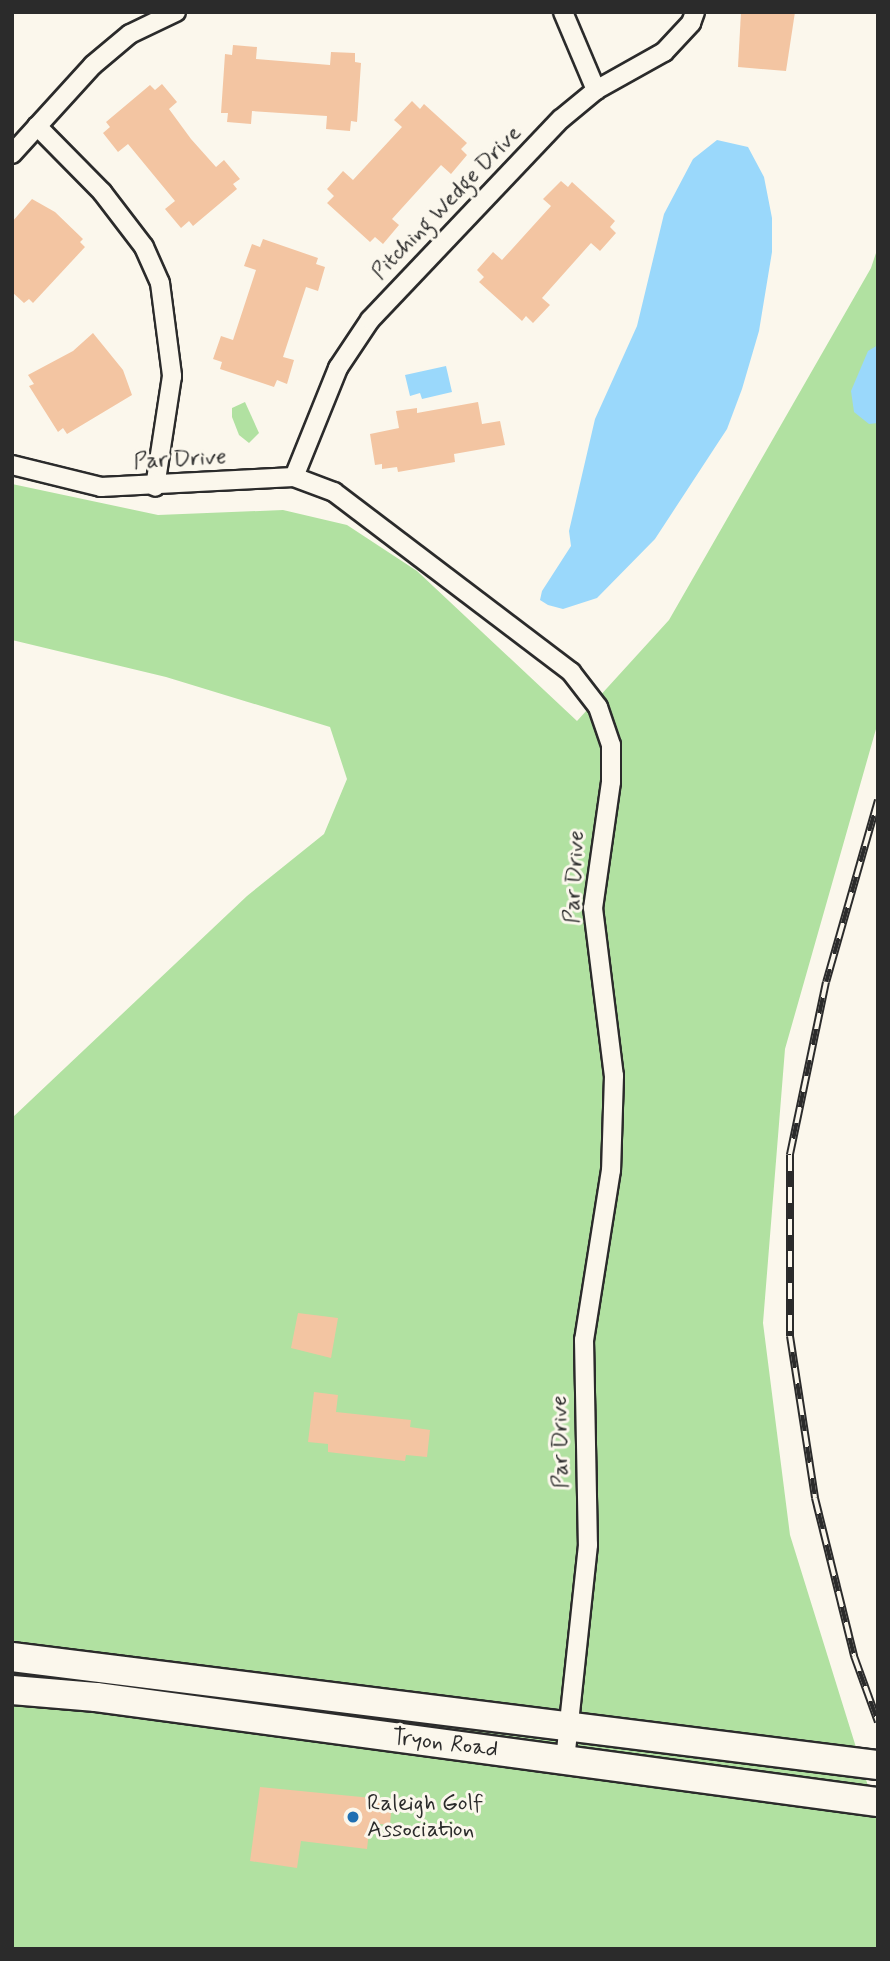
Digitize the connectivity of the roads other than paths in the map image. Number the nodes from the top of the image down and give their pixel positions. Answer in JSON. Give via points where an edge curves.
{"nodes":[{"id":1,"x":176,"y":12,"type":"edge"},
{"id":2,"x":563,"y":12,"type":"edge"},
{"id":3,"x":695,"y":12,"type":"edge"},
{"id":4,"x":596,"y":90,"type":"junction"},
{"id":5,"x":37,"y":126,"type":"junction"},
{"id":6,"x":12,"y":154,"type":"edge"},
{"id":7,"x":12,"y":465,"type":"edge"},
{"id":8,"x":294,"y":477,"type":"junction"},
{"id":9,"x":155,"y":487,"type":"junction"},
{"id":10,"x":12,"y":1657,"type":"edge"},
{"id":11,"x":12,"y":1690,"type":"edge"},
{"id":12,"x":568,"y":1725,"type":"junction"},
{"id":13,"x":565,"y":1760,"type":"junction"},
{"id":14,"x":878,"y":1765,"type":"edge"},
{"id":15,"x":878,"y":1802,"type":"edge"}],
"edges":[{"from":1,"to":5,"type":"street","via":[[130,34],[93,65]]},
{"from":2,"to":4,"type":"street"},
{"from":3,"to":4,"type":"street","name":"Pitching Wedge Drive","via":[[691,23],[664,52]]},
{"from":4,"to":8,"type":"street","name":"Pitching Wedge Drive","via":[[561,119],[370,320],[338,368]]},
{"from":5,"to":6,"type":"street"},
{"from":5,"to":9,"type":"street","via":[[110,203],[144,247],[160,283],[172,376]]},
{"from":7,"to":9,"type":"street","name":"Par Drive","via":[[101,487]]},
{"from":8,"to":9,"type":"street","name":"Par Drive"},
{"from":8,"to":12,"type":"street","name":"Par Drive","via":[[334,492],[571,672],[598,707],[611,745],[611,782],[593,908],[614,1076],[611,1170],[584,1340],[588,1545]]},
{"from":10,"to":12,"type":"main road","name":"Tryon Road"},
{"from":11,"to":13,"type":"main road","name":"Tryon Road"},
{"from":12,"to":13,"type":"street","name":"Par Drive"},
{"from":12,"to":14,"type":"main road","name":"Tryon Road"},
{"from":13,"to":15,"type":"main road","name":"Tryon Road"}]}
